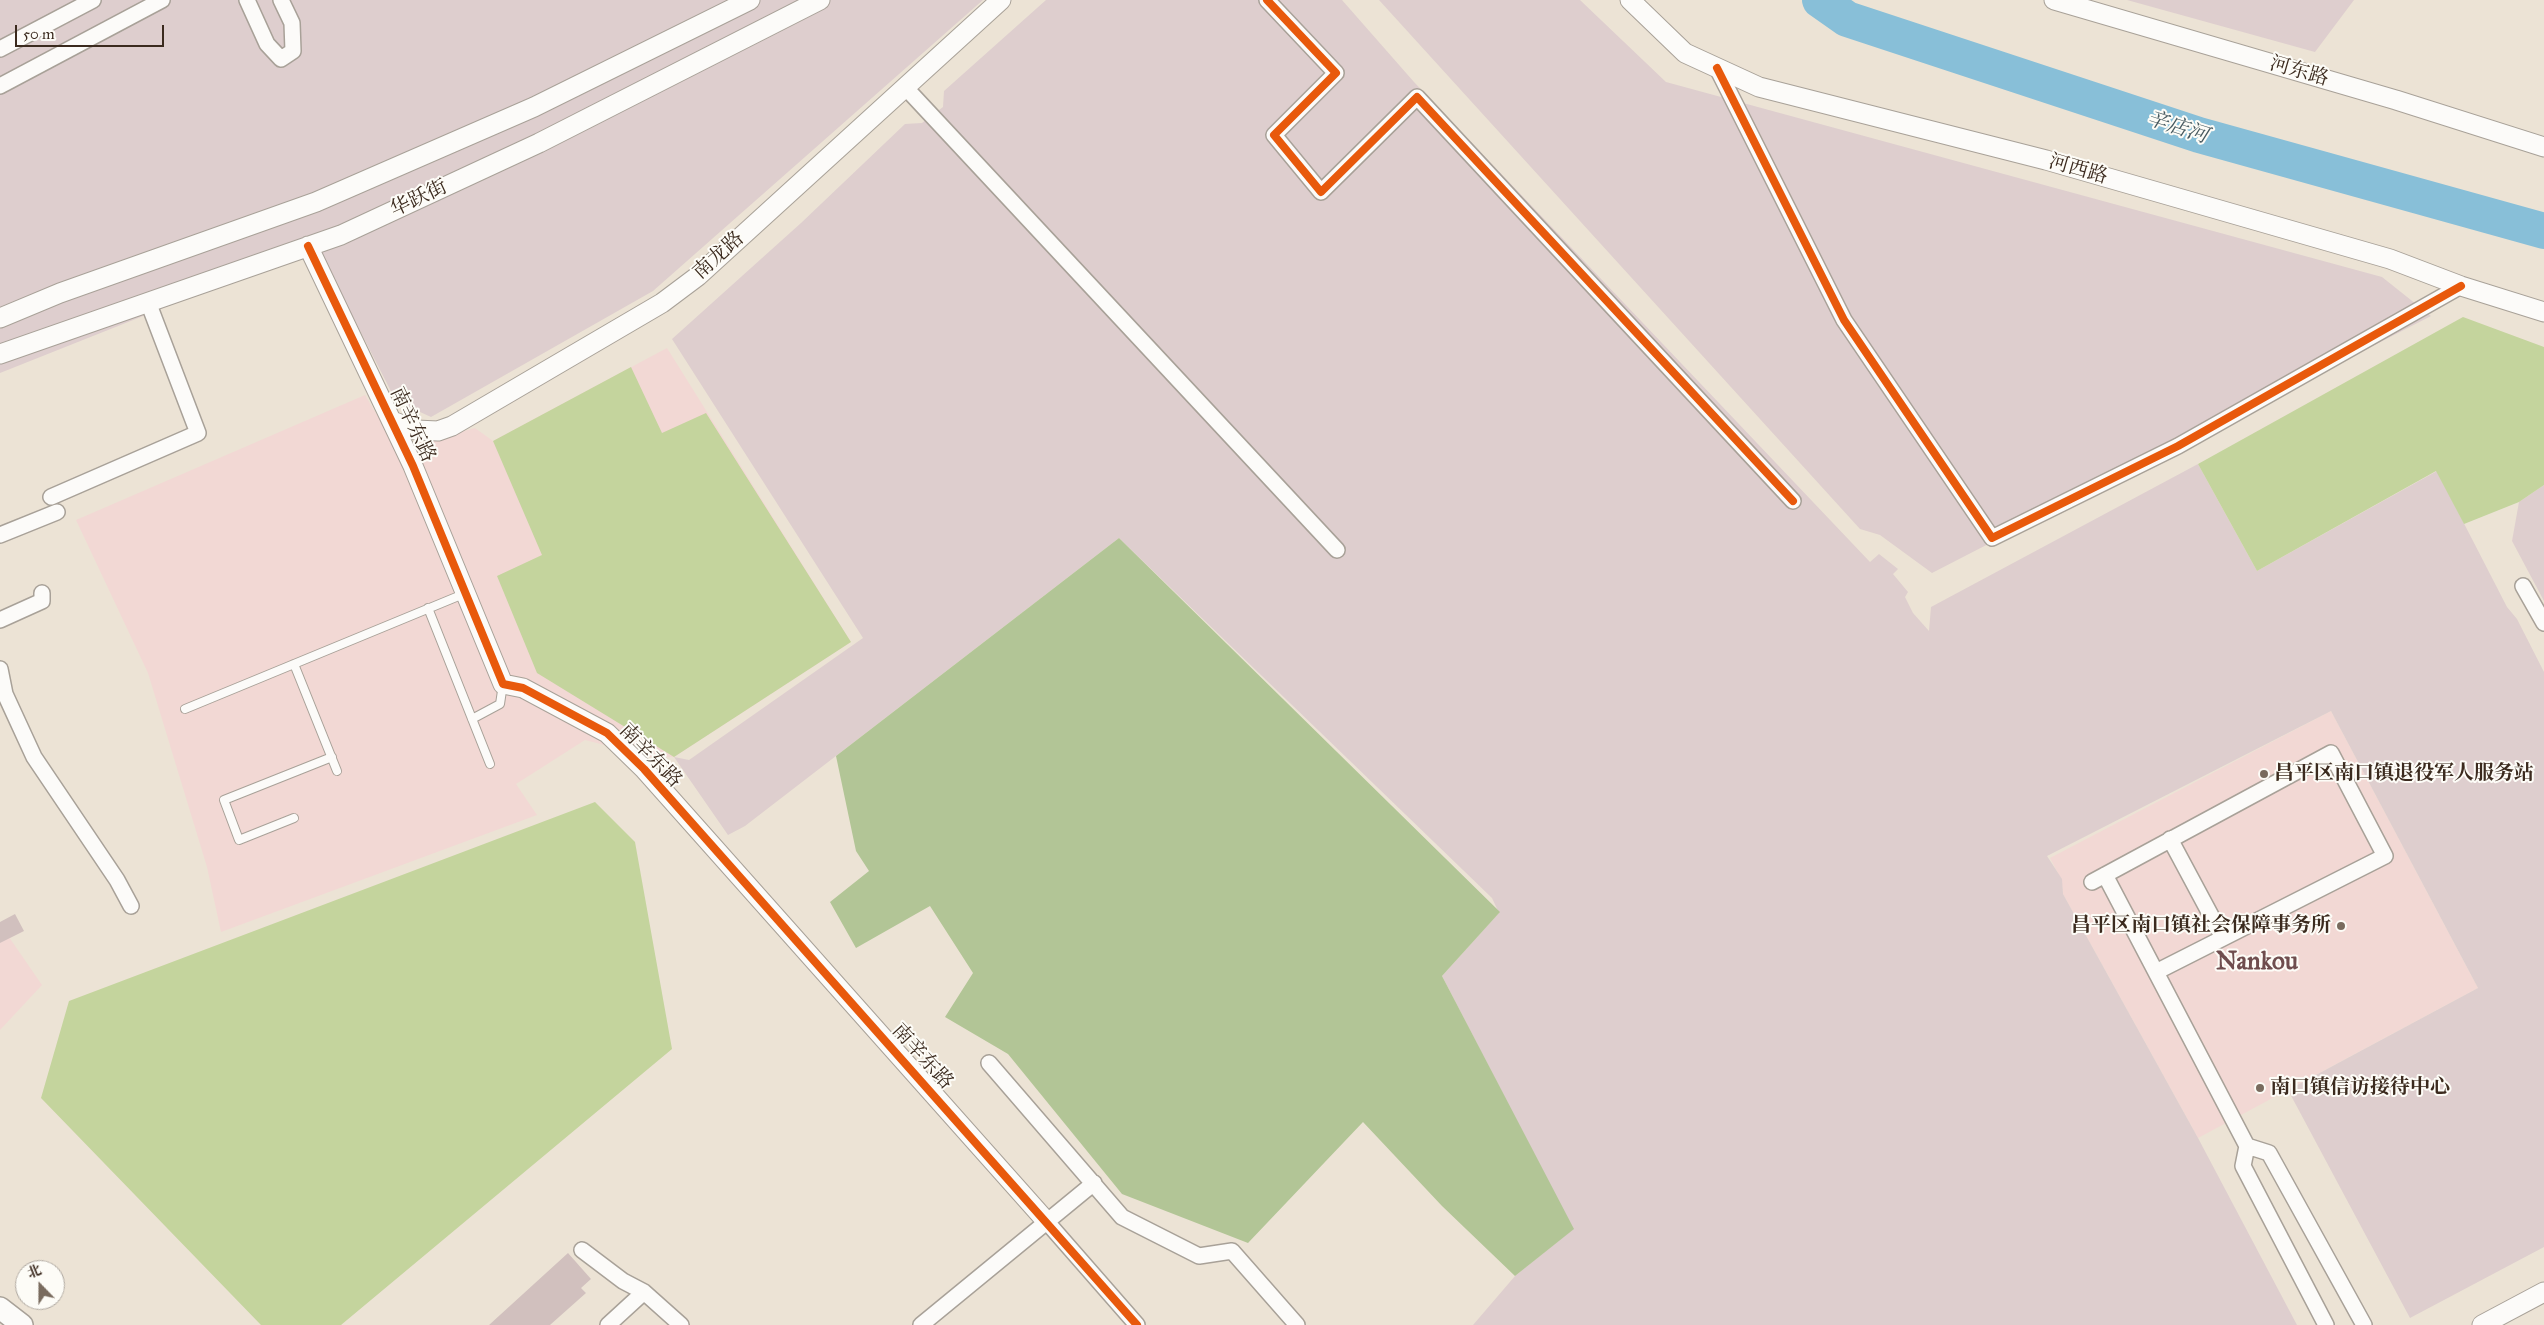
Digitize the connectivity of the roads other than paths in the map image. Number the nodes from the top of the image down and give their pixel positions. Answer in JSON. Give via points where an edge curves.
{"nodes":[{"id":1,"x":93,"y":0,"type":"edge"},
{"id":2,"x":162,"y":0,"type":"edge"},
{"id":3,"x":247,"y":0,"type":"edge"},
{"id":4,"x":281,"y":0,"type":"edge"},
{"id":5,"x":750,"y":0,"type":"edge"},
{"id":6,"x":820,"y":0,"type":"edge"},
{"id":7,"x":1001,"y":0,"type":"edge"},
{"id":8,"x":1267,"y":0,"type":"edge"},
{"id":9,"x":1630,"y":0,"type":"edge"},
{"id":10,"x":2054,"y":0,"type":"edge"},
{"id":11,"x":0,"y":49,"type":"edge"},
{"id":12,"x":1717,"y":68,"type":"junction"},
{"id":13,"x":0,"y":86,"type":"edge"},
{"id":14,"x":905,"y":87,"type":"junction"},
{"id":15,"x":2544,"y":147,"type":"edge"},
{"id":16,"x":308,"y":246,"type":"junction"},
{"id":17,"x":2461,"y":286,"type":"junction"},
{"id":18,"x":148,"y":302,"type":"junction"},
{"id":19,"x":2544,"y":312,"type":"edge"},
{"id":20,"x":0,"y":318,"type":"edge"},
{"id":21,"x":0,"y":354,"type":"edge"},
{"id":22,"x":392,"y":421,"type":"junction"},
{"id":23,"x":51,"y":497,"type":"dead end"},
{"id":24,"x":1793,"y":502,"type":"dead end"},
{"id":25,"x":57,"y":512,"type":"dead end"},
{"id":26,"x":0,"y":535,"type":"edge"},
{"id":27,"x":1337,"y":550,"type":"dead end"},
{"id":28,"x":2523,"y":586,"type":"dead end"},
{"id":29,"x":42,"y":593,"type":"dead end"},
{"id":30,"x":466,"y":593,"type":"junction"},
{"id":31,"x":428,"y":608,"type":"junction"},
{"id":32,"x":0,"y":620,"type":"edge"},
{"id":33,"x":2544,"y":623,"type":"edge"},
{"id":34,"x":294,"y":664,"type":"junction"},
{"id":35,"x":0,"y":669,"type":"edge"},
{"id":36,"x":503,"y":684,"type":"junction"},
{"id":37,"x":186,"y":710,"type":"dead end"},
{"id":38,"x":472,"y":718,"type":"junction"},
{"id":39,"x":332,"y":757,"type":"junction"},
{"id":40,"x":490,"y":764,"type":"dead end"},
{"id":41,"x":337,"y":771,"type":"dead end"},
{"id":42,"x":294,"y":818,"type":"dead end"},
{"id":43,"x":2170,"y":839,"type":"junction"},
{"id":44,"x":131,"y":906,"type":"dead end"},
{"id":45,"x":2223,"y":938,"type":"junction"},
{"id":46,"x":2156,"y":972,"type":"junction"},
{"id":47,"x":989,"y":1064,"type":"dead end"},
{"id":48,"x":2247,"y":1146,"type":"junction"},
{"id":49,"x":1094,"y":1183,"type":"junction"},
{"id":50,"x":1047,"y":1222,"type":"junction"},
{"id":51,"x":582,"y":1250,"type":"dead end"},
{"id":52,"x":644,"y":1292,"type":"junction"},
{"id":53,"x":2544,"y":1292,"type":"edge"},
{"id":54,"x":0,"y":1308,"type":"edge"},
{"id":55,"x":22,"y":1325,"type":"edge"},
{"id":56,"x":608,"y":1325,"type":"edge"},
{"id":57,"x":681,"y":1325,"type":"edge"},
{"id":58,"x":922,"y":1325,"type":"edge"},
{"id":59,"x":1138,"y":1325,"type":"edge"},
{"id":60,"x":1297,"y":1325,"type":"edge"},
{"id":61,"x":2326,"y":1325,"type":"edge"},
{"id":62,"x":2364,"y":1325,"type":"edge"},
{"id":63,"x":2482,"y":1325,"type":"edge"}],
"edges":[{"from":1,"to":11,"type":"street"},
{"from":2,"to":13,"type":"street"},
{"from":3,"to":4,"type":"street","via":[[267,44],[281,59],[293,51],[292,23]]},
{"from":5,"to":20,"type":"street","name":"华跃街","via":[[534,107],[316,202],[60,293]]},
{"from":6,"to":16,"type":"street","name":"华跃街","via":[[539,144],[341,235]]},
{"from":7,"to":14,"type":"street","name":"南龙路"},
{"from":8,"to":24,"type":"street","via":[[1336,73],[1274,135],[1321,192],[1417,97]]},
{"from":9,"to":12,"type":"street","name":"河西路","via":[[1685,54]]},
{"from":10,"to":15,"type":"street","name":"河东路"},
{"from":12,"to":17,"type":"street","name":"河西路","via":[[1759,87],[2046,160],[2390,259]]},
{"from":12,"to":17,"type":"street","via":[[1844,320],[1992,538],[2178,446]]},
{"from":14,"to":22,"type":"street","name":"南龙路","via":[[698,276],[662,303],[452,426],[438,431],[416,430]]},
{"from":14,"to":27,"type":"street"},
{"from":16,"to":18,"type":"street","name":"华跃街"},
{"from":16,"to":22,"type":"street","name":"南辛东路"},
{"from":17,"to":19,"type":"street","name":"河西路"},
{"from":18,"to":21,"type":"street","name":"华跃街"},
{"from":18,"to":23,"type":"street","via":[[198,434]]},
{"from":22,"to":30,"type":"street","name":"南辛东路"},
{"from":25,"to":26,"type":"street"},
{"from":28,"to":33,"type":"street"},
{"from":29,"to":32,"type":"street","via":[[42,601]]},
{"from":30,"to":31,"type":"lane"},
{"from":30,"to":36,"type":"street","name":"南辛东路"},
{"from":31,"to":34,"type":"lane"},
{"from":31,"to":38,"type":"lane"},
{"from":34,"to":37,"type":"lane"},
{"from":34,"to":39,"type":"lane"},
{"from":35,"to":44,"type":"street","via":[[5,694],[34,757]]},
{"from":36,"to":38,"type":"lane","via":[[500,704]]},
{"from":36,"to":50,"type":"street","name":"南辛东路","via":[[523,688],[607,733],[644,769]]},
{"from":38,"to":40,"type":"lane"},
{"from":39,"to":41,"type":"lane"},
{"from":39,"to":42,"type":"lane","via":[[224,800],[239,840]]},
{"from":43,"to":45,"type":"street"},
{"from":43,"to":45,"type":"street","via":[[2331,753],[2385,856]]},
{"from":43,"to":46,"type":"street","via":[[2098,878]]},
{"from":45,"to":46,"type":"street"},
{"from":46,"to":48,"type":"street"},
{"from":47,"to":49,"type":"street"},
{"from":48,"to":61,"type":"street","via":[[2243,1166]]},
{"from":48,"to":62,"type":"street","via":[[2269,1153]]},
{"from":49,"to":50,"type":"street"},
{"from":49,"to":60,"type":"street","via":[[1122,1217],[1199,1256],[1232,1251]]},
{"from":50,"to":58,"type":"street"},
{"from":50,"to":59,"type":"street"},
{"from":51,"to":52,"type":"street"},
{"from":52,"to":56,"type":"street"},
{"from":52,"to":57,"type":"street"},
{"from":53,"to":63,"type":"street"},
{"from":54,"to":55,"type":"main road"}]}
